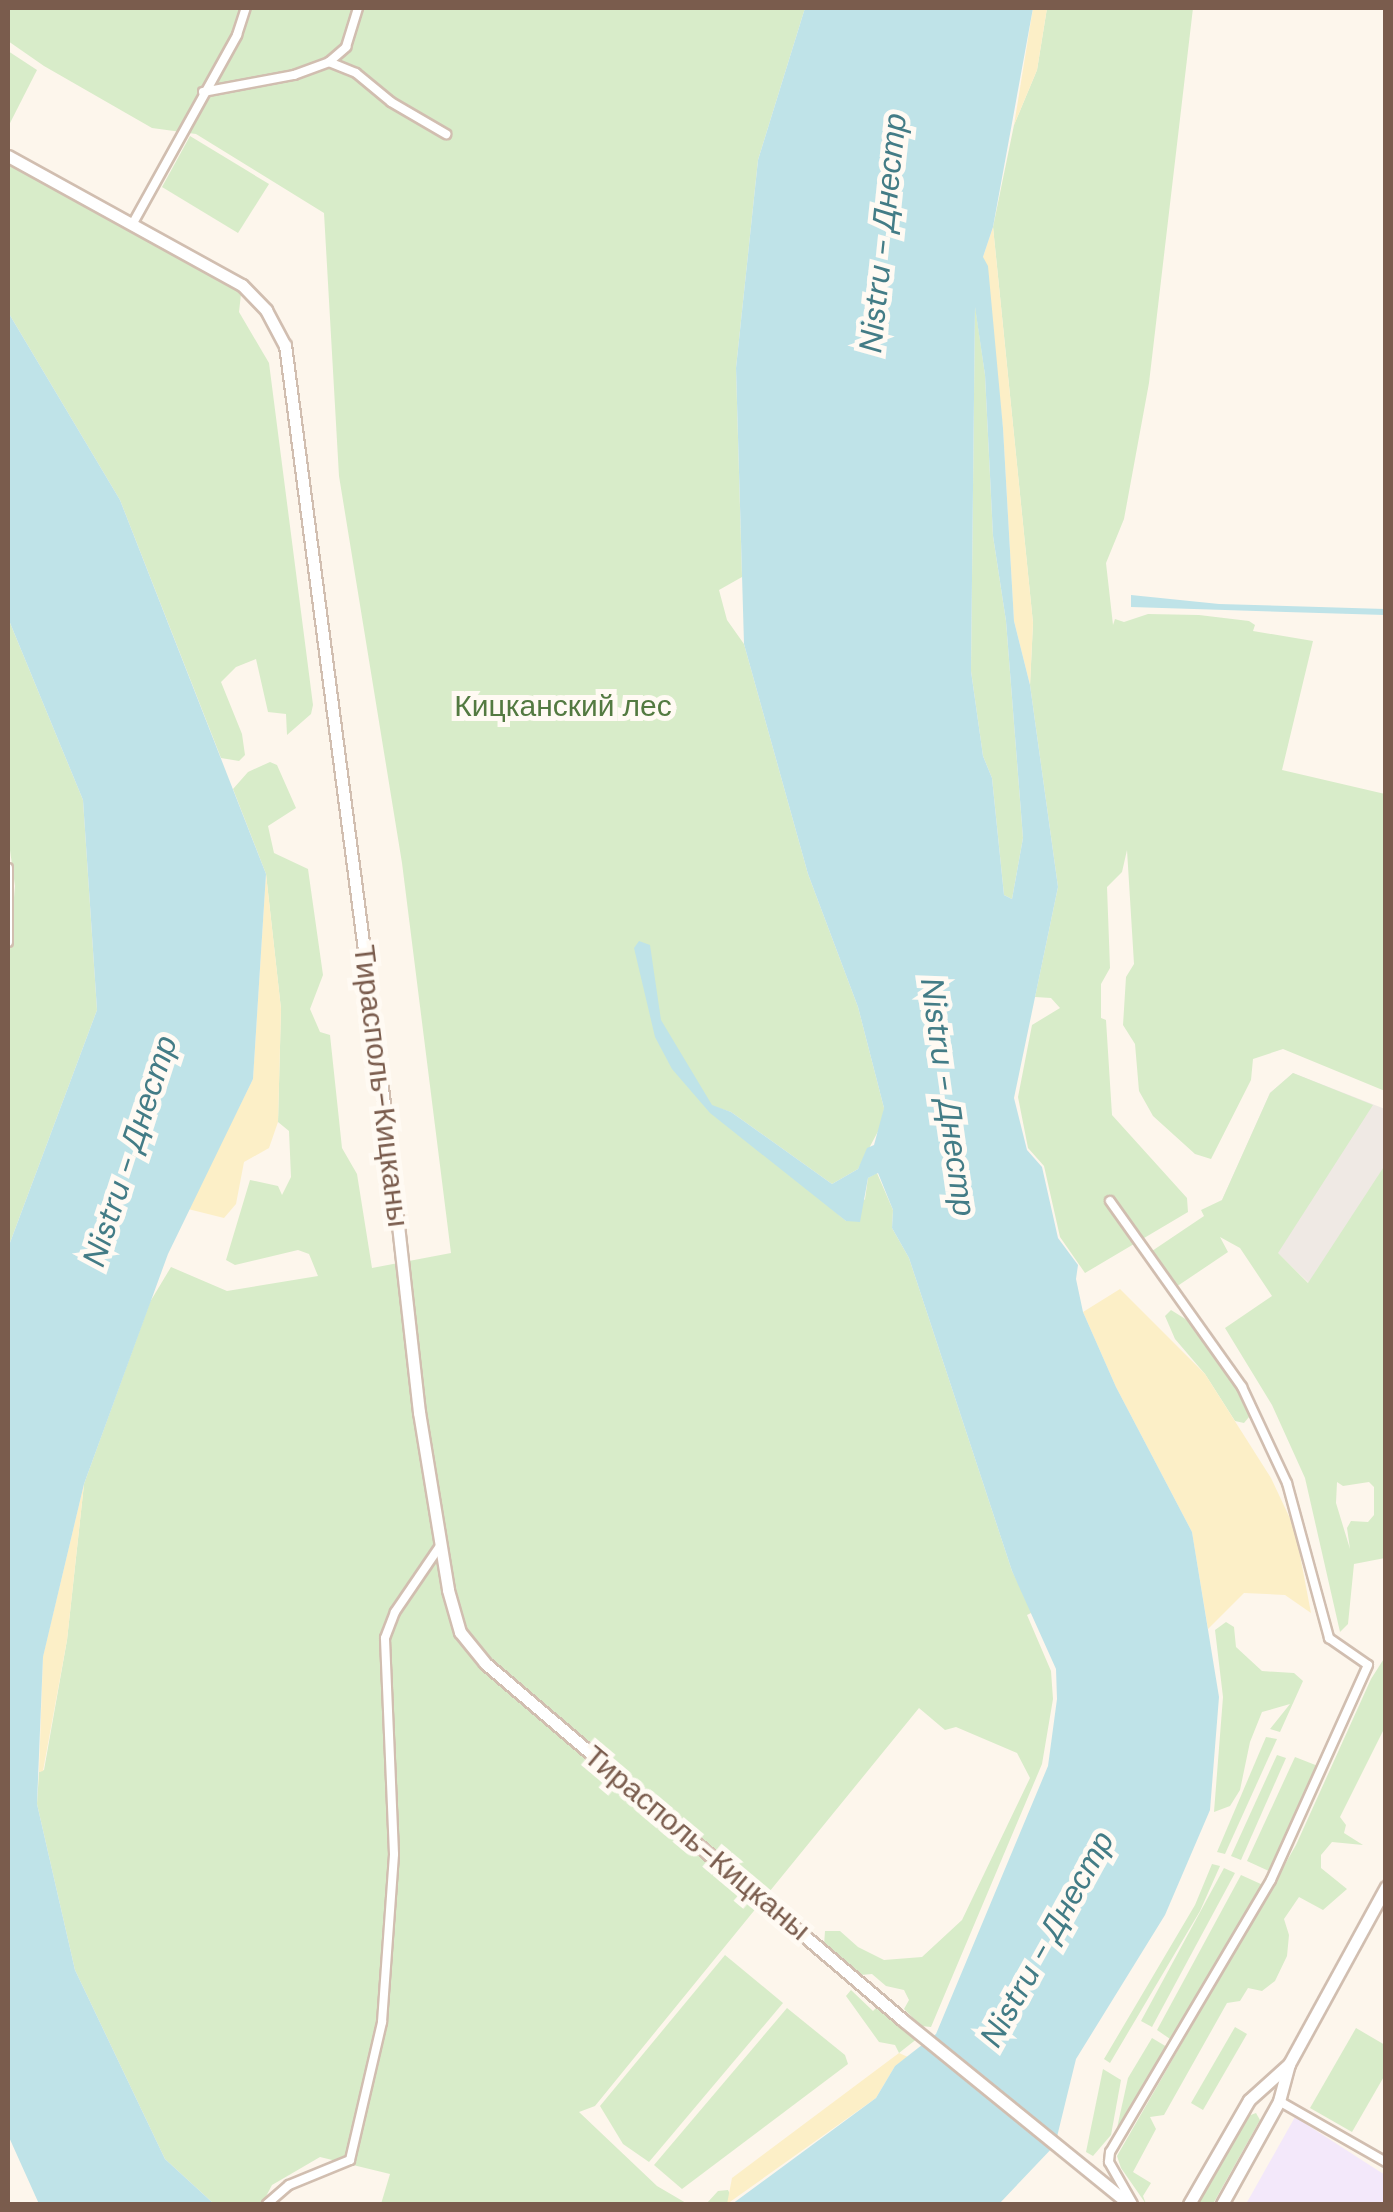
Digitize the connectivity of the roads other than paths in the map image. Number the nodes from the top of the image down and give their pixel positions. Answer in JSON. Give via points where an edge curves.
{"nodes":[{"id":1,"x":246,"y":8,"type":"edge"},
{"id":2,"x":358,"y":8,"type":"edge"},
{"id":3,"x":329,"y":62,"type":"junction"},
{"id":4,"x":203,"y":92,"type":"junction"},
{"id":5,"x":446,"y":134,"type":"dead end"},
{"id":6,"x":8,"y":156,"type":"edge"},
{"id":7,"x":132,"y":223,"type":"junction"},
{"id":8,"x":8,"y":868,"type":"edge"},
{"id":9,"x":8,"y":942,"type":"edge"},
{"id":10,"x":1110,"y":1201,"type":"dead end"},
{"id":11,"x":440,"y":1546,"type":"junction"},
{"id":12,"x":1386,"y":1887,"type":"edge"},
{"id":13,"x":1289,"y":2064,"type":"junction"},
{"id":14,"x":1278,"y":2101,"type":"junction"},
{"id":15,"x":1244,"y":2108,"type":"junction"},
{"id":16,"x":1267,"y":2122,"type":"junction"},
{"id":17,"x":1386,"y":2162,"type":"edge"},
{"id":18,"x":267,"y":2204,"type":"edge"},
{"id":19,"x":1131,"y":2204,"type":"edge"},
{"id":20,"x":1189,"y":2204,"type":"edge"},
{"id":21,"x":1222,"y":2204,"type":"edge"}],
"edges":[{"from":1,"to":4,"type":"street"},
{"from":2,"to":3,"type":"street","via":[[346,47]]},
{"from":3,"to":4,"type":"street"},
{"from":3,"to":5,"type":"street"},
{"from":4,"to":7,"type":"street"},
{"from":6,"to":7,"type":"street","name":"Тирасполь-Кицканы"},
{"from":7,"to":11,"type":"street","name":"Тирасполь-Кицканы","via":[[242,285],[266,310],[284,345]]},
{"from":8,"to":9,"type":"street"},
{"from":10,"to":19,"type":"street","via":[[1242,1387],[1288,1483],[1329,1638],[1368,1665],[1271,1880],[1110,2152],[1108,2162]]},
{"from":11,"to":18,"type":"street","via":[[395,1612],[386,1638],[393,1873],[382,2022],[350,2160],[289,2185]]},
{"from":11,"to":19,"type":"street","name":"Тирасполь-Кицканы","via":[[457,1625],[477,1655],[904,2022]]},
{"from":12,"to":13,"type":"street"},
{"from":13,"to":14,"type":"street"},
{"from":13,"to":15,"type":"street"},
{"from":14,"to":16,"type":"street"},
{"from":14,"to":17,"type":"street"},
{"from":15,"to":16,"type":"street","via":[[1262,2110]]},
{"from":15,"to":20,"type":"street"},
{"from":16,"to":21,"type":"street"}]}
